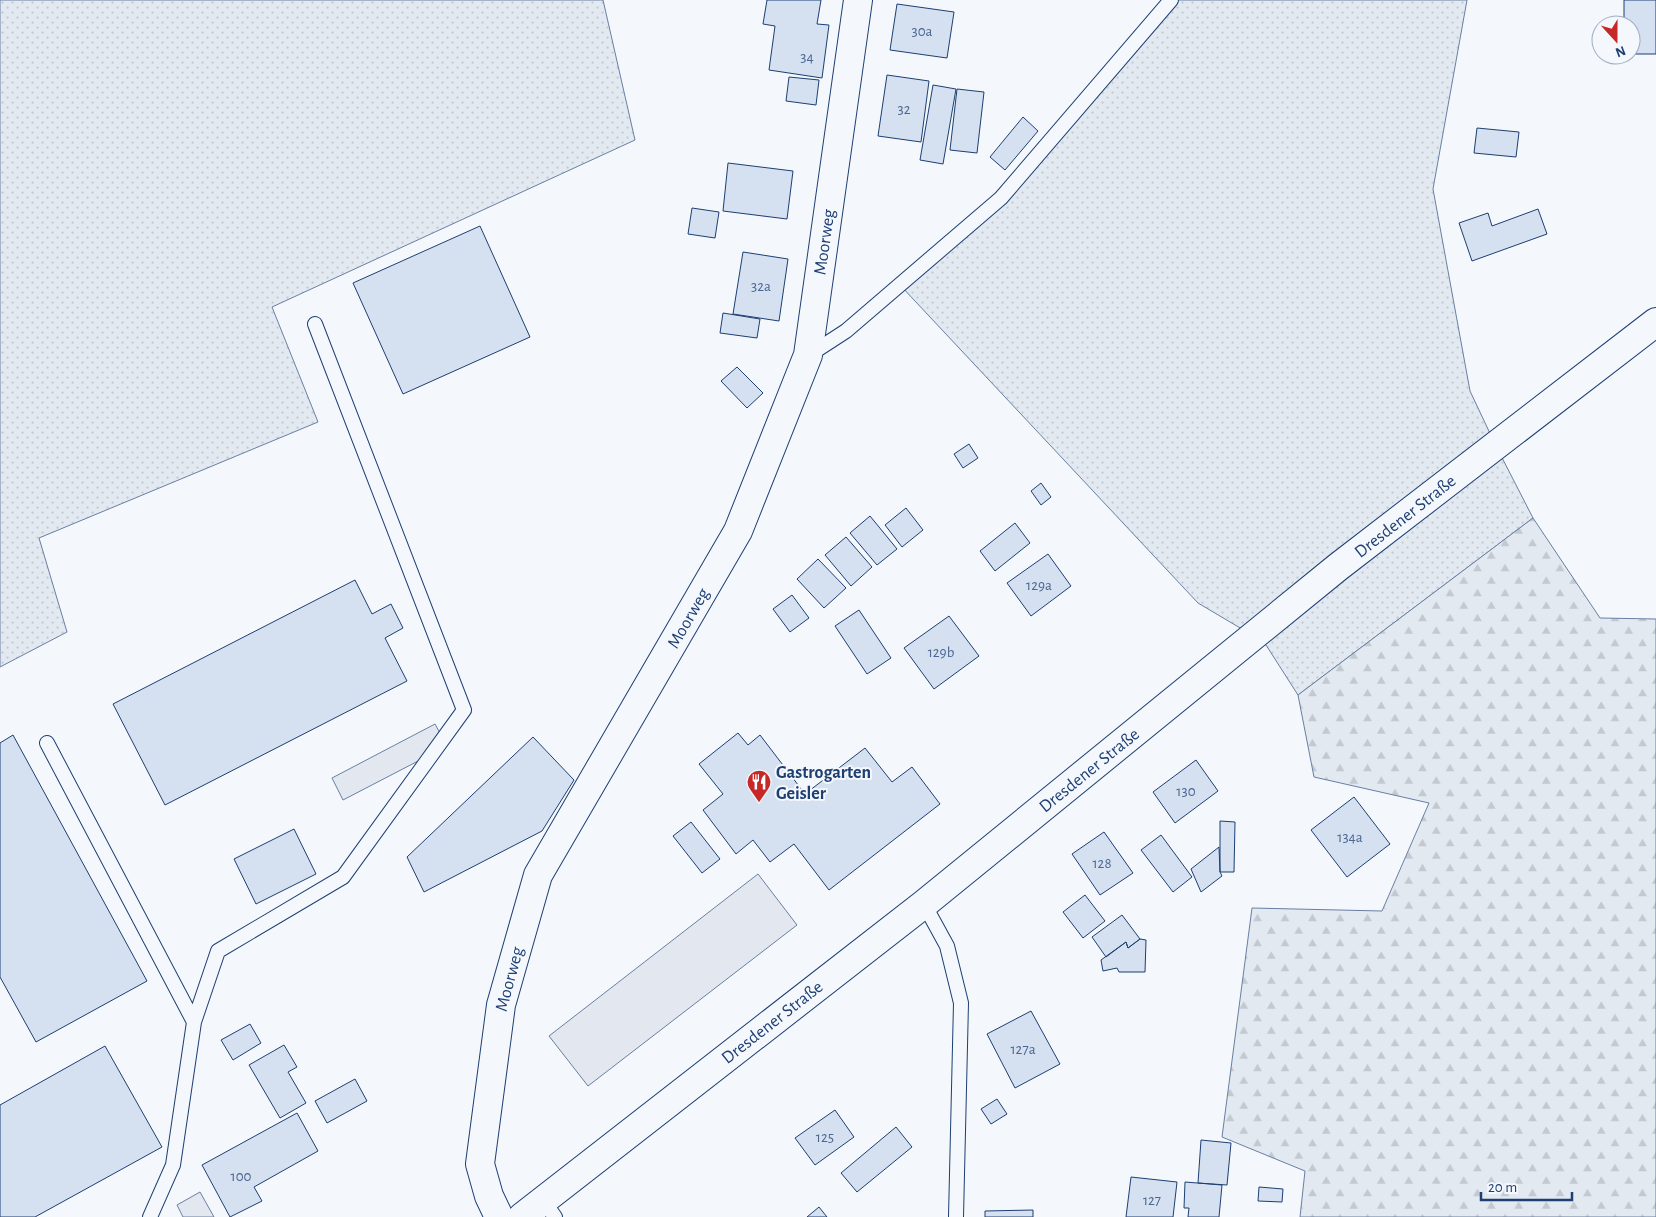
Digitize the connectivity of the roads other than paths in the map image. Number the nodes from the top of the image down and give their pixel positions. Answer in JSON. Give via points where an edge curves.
{"nodes":[{"id":1,"x":858,"y":0,"type":"edge"},
{"id":2,"x":1171,"y":0,"type":"edge"},
{"id":3,"x":1656,"y":322,"type":"edge"},
{"id":4,"x":315,"y":324,"type":"dead end"},
{"id":5,"x":808,"y":355,"type":"junction"},
{"id":6,"x":47,"y":743,"type":"dead end"},
{"id":7,"x":924,"y":904,"type":"junction"},
{"id":8,"x":194,"y":1022,"type":"junction"},
{"id":9,"x":549,"y":1208,"type":"edge"},
{"id":10,"x":150,"y":1217,"type":"edge"},
{"id":11,"x":499,"y":1217,"type":"edge"},
{"id":12,"x":522,"y":1217,"type":"edge"},
{"id":13,"x":956,"y":1217,"type":"edge"}],
"edges":[{"from":1,"to":5,"type":"main road","name":"Moorweg"},
{"from":2,"to":5,"type":"lane","via":[[1001,198],[846,331]]},
{"from":3,"to":7,"type":"main road","name":"Dresdener Straße","via":[[1338,567]]},
{"from":4,"to":8,"type":"lane","via":[[464,710],[343,877],[218,951]]},
{"from":5,"to":11,"type":"main road","name":"Moorweg","via":[[738,531],[538,874],[501,1004],[480,1164]]},
{"from":6,"to":8,"type":"lane"},
{"from":7,"to":9,"type":"main road","name":"Dresdener Straße"},
{"from":7,"to":13,"type":"lane","via":[[947,946],[961,1003]]},
{"from":8,"to":10,"type":"lane","via":[[173,1165]]},
{"from":9,"to":12,"type":"main road","name":"Dresdener Straße"}]}
